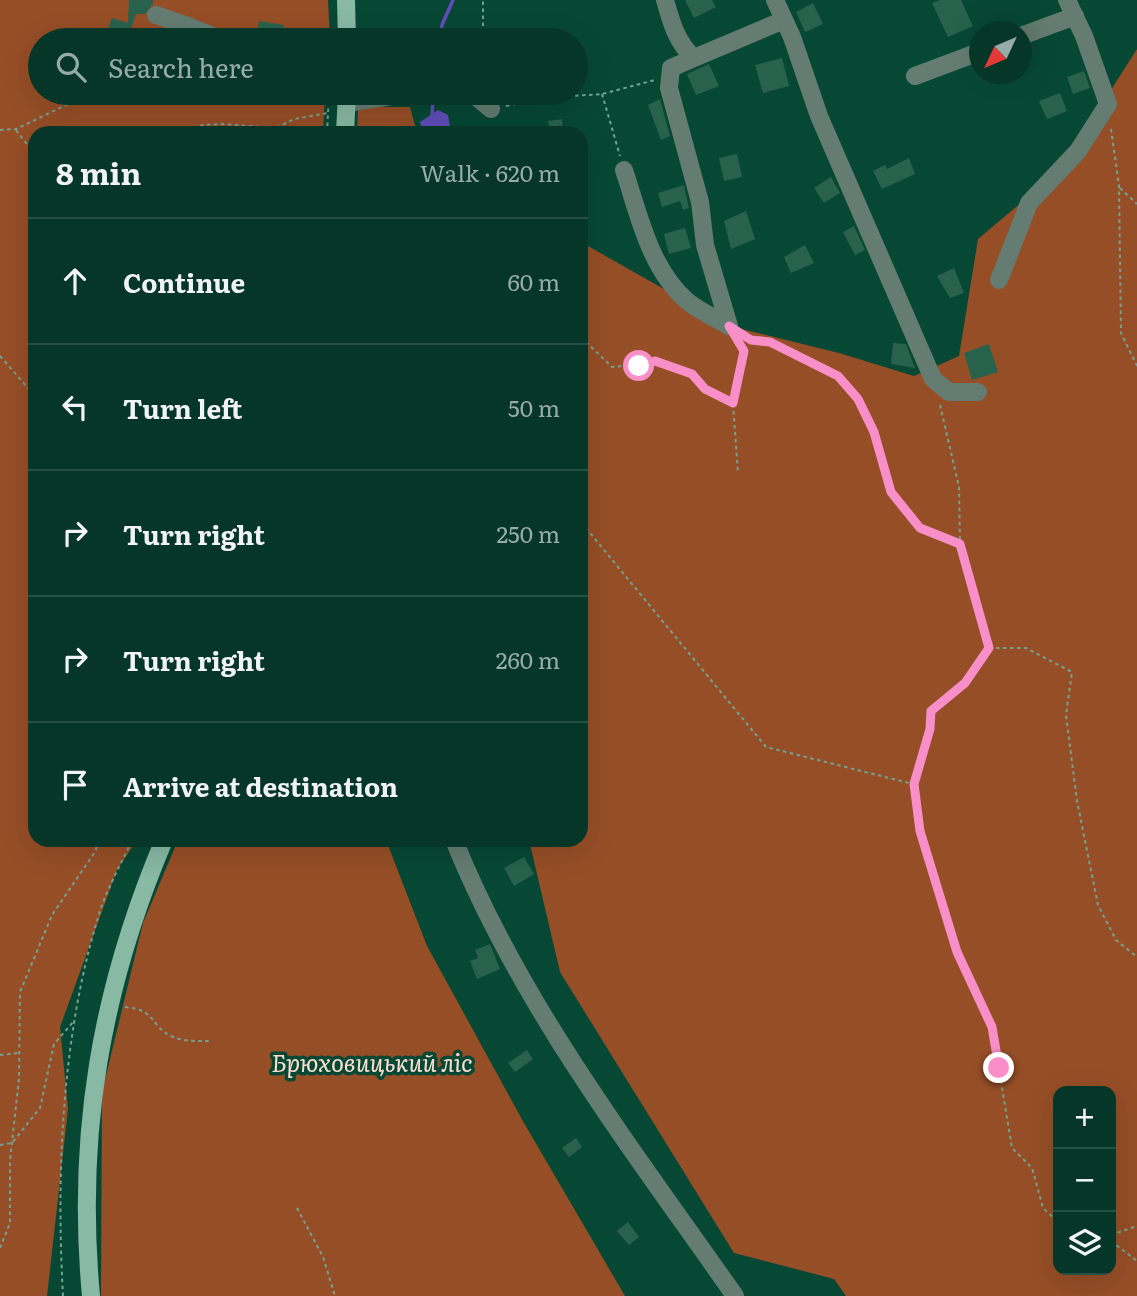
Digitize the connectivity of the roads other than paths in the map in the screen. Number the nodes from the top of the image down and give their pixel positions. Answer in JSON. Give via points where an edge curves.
{"nodes":[{"id":1,"x":346,"y":0,"type":"edge"},
{"id":2,"x":665,"y":0,"type":"edge"},
{"id":3,"x":775,"y":0,"type":"edge"},
{"id":4,"x":1071,"y":8,"type":"edge"},
{"id":5,"x":156,"y":15,"type":"dead end"},
{"id":6,"x":784,"y":20,"type":"junction"},
{"id":7,"x":188,"y":26,"type":"junction"},
{"id":8,"x":184,"y":28,"type":"edge"},
{"id":9,"x":193,"y":28,"type":"edge"},
{"id":10,"x":347,"y":28,"type":"edge"},
{"id":11,"x":1032,"y":30,"type":"edge"},
{"id":12,"x":969,"y":56,"type":"edge"},
{"id":13,"x":694,"y":58,"type":"junction"},
{"id":14,"x":915,"y":76,"type":"dead end"},
{"id":15,"x":347,"y":105,"type":"edge"},
{"id":16,"x":486,"y":105,"type":"edge"},
{"id":17,"x":491,"y":109,"type":"road end"},
{"id":18,"x":345,"y":126,"type":"edge"},
{"id":19,"x":624,"y":170,"type":"road end"},
{"id":20,"x":999,"y":280,"type":"dead end"},
{"id":21,"x":978,"y":392,"type":"dead end"},
{"id":22,"x":161,"y":847,"type":"edge"},
{"id":23,"x":457,"y":847,"type":"edge"},
{"id":24,"x":91,"y":1296,"type":"edge"},
{"id":25,"x":735,"y":1296,"type":"edge"}],
"edges":[{"from":1,"to":10,"type":"main road"},
{"from":2,"to":13,"type":"street","via":[[684,50]]},
{"from":3,"to":6,"type":"street"},
{"from":4,"to":11,"type":"street"},
{"from":4,"to":20,"type":"street","via":[[1108,104],[1078,151],[1030,203]]},
{"from":5,"to":7,"type":"street"},
{"from":6,"to":13,"type":"street"},
{"from":6,"to":21,"type":"street","via":[[820,116],[933,379],[949,392]]},
{"from":7,"to":8,"type":"street"},
{"from":7,"to":9,"type":"street"},
{"from":12,"to":14,"type":"street"},
{"from":13,"to":19,"type":"street","via":[[671,68],[669,88],[729,326],[689,303],[668,282]]},
{"from":15,"to":18,"type":"main road"},
{"from":16,"to":17,"type":"street"},
{"from":22,"to":24,"type":"main road","via":[[129,929],[100,1040],[87,1209]]},
{"from":23,"to":25,"type":"street","via":[[476,895],[576,1069]]}]}
